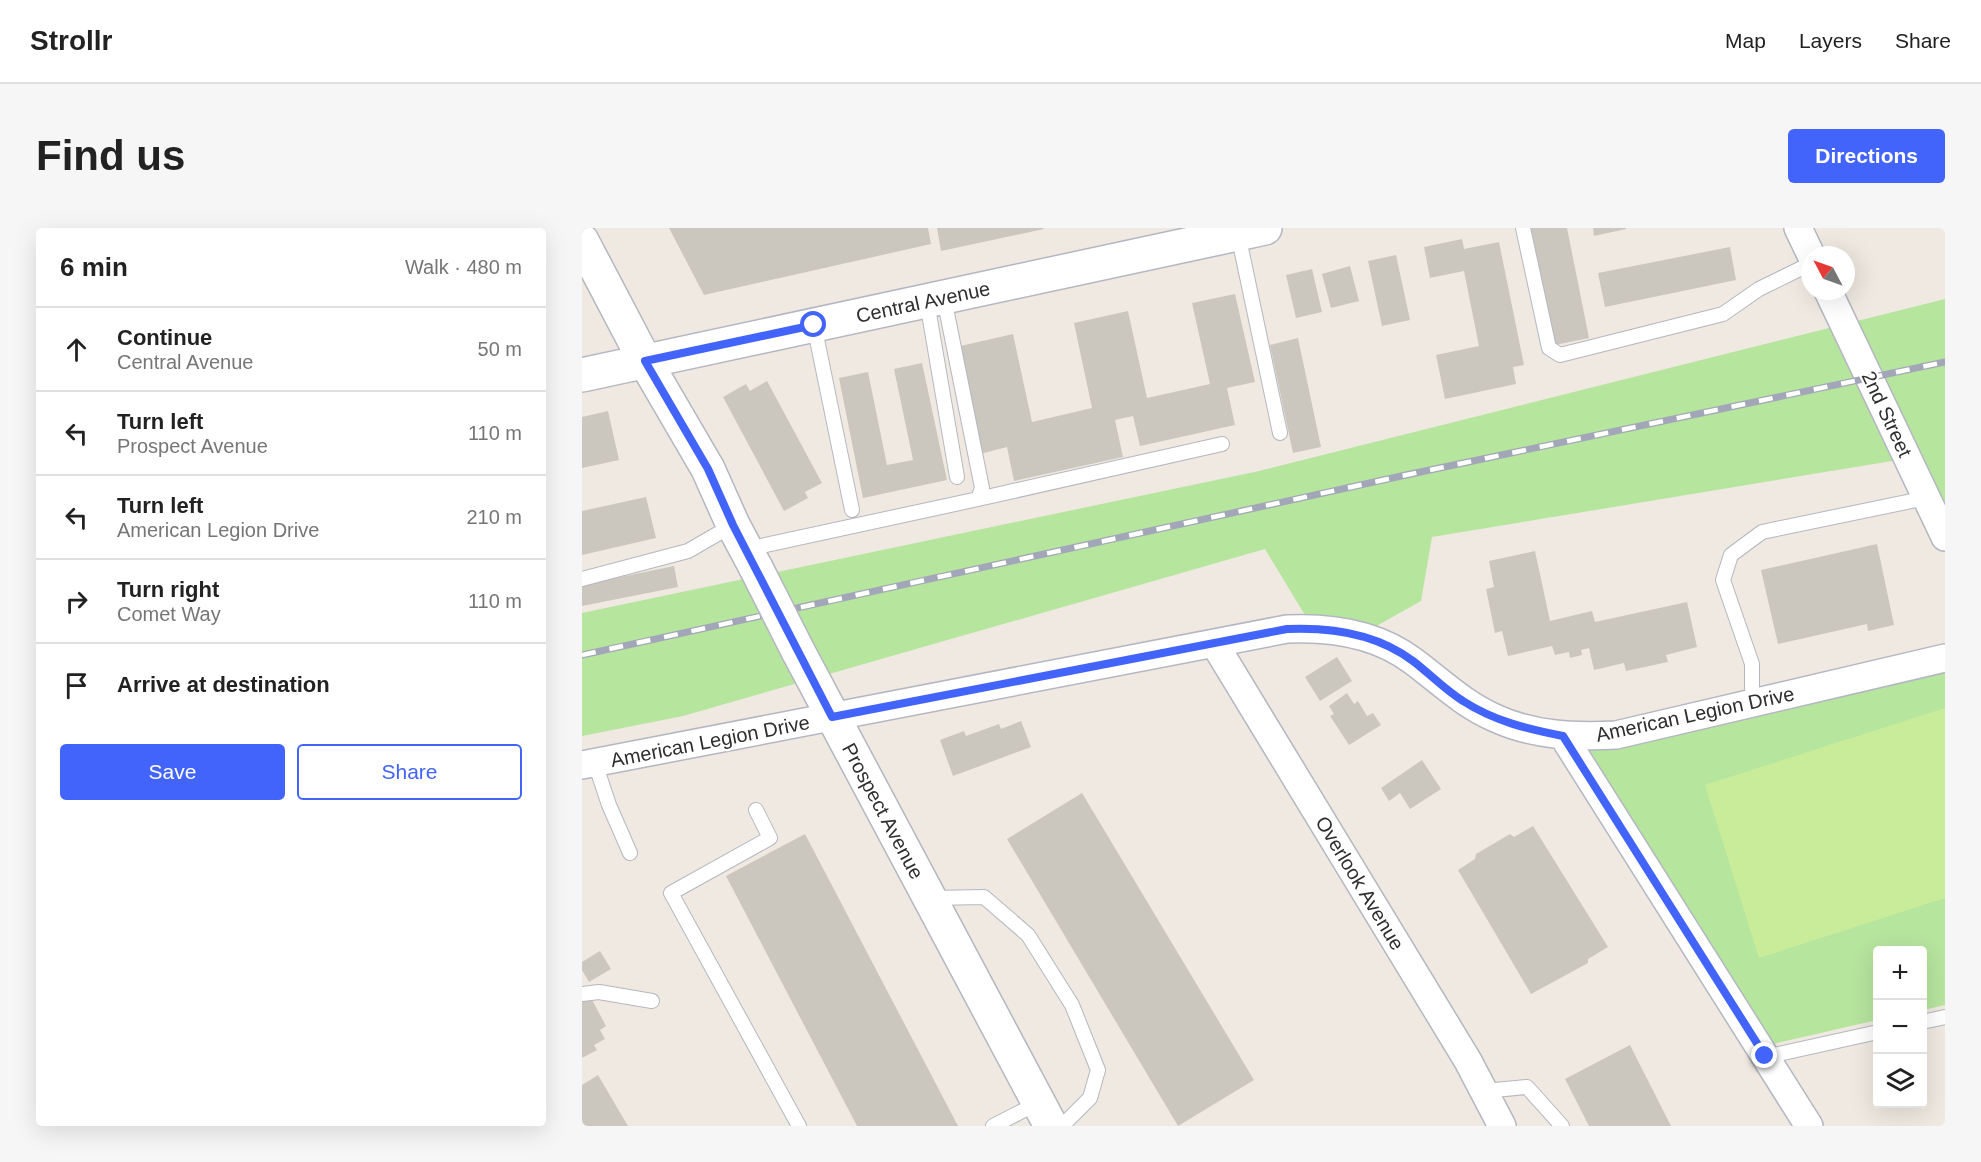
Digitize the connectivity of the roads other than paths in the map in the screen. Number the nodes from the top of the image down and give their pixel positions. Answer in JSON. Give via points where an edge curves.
{"nodes":[{"id":1,"x":1523,"y":228,"type":"edge"},
{"id":2,"x":1798,"y":228,"type":"edge"},
{"id":3,"x":1251,"y":231,"type":"edge"},
{"id":4,"x":582,"y":241,"type":"edge"},
{"id":5,"x":1807,"y":246,"type":"edge"},
{"id":6,"x":1801,"y":268,"type":"edge"},
{"id":7,"x":590,"y":275,"type":"edge"},
{"id":8,"x":936,"y":300,"type":"junction"},
{"id":9,"x":1832,"y":300,"type":"edge"},
{"id":10,"x":814,"y":325,"type":"junction"},
{"id":11,"x":645,"y":361,"type":"junction"},
{"id":12,"x":582,"y":375,"type":"edge"},
{"id":13,"x":1280,"y":433,"type":"dead end"},
{"id":14,"x":1222,"y":444,"type":"dead end"},
{"id":15,"x":957,"y":477,"type":"dead end"},
{"id":16,"x":1926,"y":498,"type":"junction"},
{"id":17,"x":978,"y":499,"type":"junction"},
{"id":18,"x":852,"y":510,"type":"dead end"},
{"id":19,"x":1945,"y":537,"type":"edge"},
{"id":20,"x":745,"y":548,"type":"junction"},
{"id":21,"x":582,"y":579,"type":"edge"},
{"id":22,"x":1214,"y":643,"type":"junction"},
{"id":23,"x":1945,"y":658,"type":"edge"},
{"id":24,"x":1752,"y":703,"type":"junction"},
{"id":25,"x":832,"y":717,"type":"junction"},
{"id":26,"x":1563,"y":736,"type":"junction"},
{"id":27,"x":588,"y":764,"type":"edge"},
{"id":28,"x":756,"y":810,"type":"dead end"},
{"id":29,"x":630,"y":853,"type":"dead end"},
{"id":30,"x":929,"y":898,"type":"junction"},
{"id":31,"x":582,"y":994,"type":"edge"},
{"id":32,"x":652,"y":1001,"type":"dead end"},
{"id":33,"x":1945,"y":1017,"type":"edge"},
{"id":34,"x":1927,"y":1021,"type":"edge"},
{"id":35,"x":1873,"y":1033,"type":"edge"},
{"id":36,"x":1765,"y":1056,"type":"junction"},
{"id":37,"x":1484,"y":1091,"type":"junction"},
{"id":38,"x":1044,"y":1114,"type":"edge"},
{"id":39,"x":799,"y":1126,"type":"edge"},
{"id":40,"x":993,"y":1126,"type":"edge"},
{"id":41,"x":1062,"y":1126,"type":"edge"},
{"id":42,"x":1502,"y":1126,"type":"edge"},
{"id":43,"x":1562,"y":1126,"type":"edge"},
{"id":44,"x":1809,"y":1126,"type":"edge"}],
"edges":[{"from":1,"to":6,"type":"lane","via":[[1549,348],[1560,355],[1723,314],[1759,289]]},
{"from":2,"to":5,"type":"street"},
{"from":3,"to":8,"type":"street","name":"Central Avenue"},
{"from":3,"to":13,"type":"lane"},
{"from":4,"to":7,"type":"street","name":"Prospect Avenue"},
{"from":7,"to":11,"type":"street","name":"Prospect Avenue"},
{"from":8,"to":10,"type":"street","name":"Central Avenue"},
{"from":8,"to":15,"type":"lane"},
{"from":8,"to":17,"type":"lane","via":[[982,488]]},
{"from":9,"to":16,"type":"street","name":"2nd Street"},
{"from":10,"to":11,"type":"street","name":"Central Avenue"},
{"from":10,"to":18,"type":"lane"},
{"from":11,"to":12,"type":"street","name":"Central Avenue"},
{"from":11,"to":20,"type":"street","name":"Prospect Avenue","via":[[708,469]]},
{"from":14,"to":17,"type":"lane"},
{"from":16,"to":19,"type":"street","name":"2nd Street"},
{"from":16,"to":24,"type":"lane","via":[[1762,532],[1731,555],[1723,580],[1752,664]]},
{"from":17,"to":20,"type":"lane"},
{"from":20,"to":21,"type":"lane","via":[[688,551]]},
{"from":20,"to":25,"type":"street","name":"Prospect Avenue","bridge":true},
{"from":22,"to":25,"type":"street","name":"American Legion Drive"},
{"from":22,"to":26,"type":"street","name":"American Legion Drive","via":[[1287,629],[1317,627],[1350,632],[1382,643],[1411,660],[1464,702],[1495,718],[1524,729]]},
{"from":22,"to":37,"type":"street","name":"Overlook Avenue"},
{"from":23,"to":24,"type":"street","name":"American Legion Drive"},
{"from":24,"to":26,"type":"street","name":"American Legion Drive","via":[[1616,735]]},
{"from":25,"to":27,"type":"street","name":"American Legion Drive"},
{"from":25,"to":30,"type":"street","name":"Prospect Avenue"},
{"from":26,"to":36,"type":"street"},
{"from":27,"to":29,"type":"lane"},
{"from":28,"to":39,"type":"lane","via":[[770,838],[671,893]]},
{"from":30,"to":38,"type":"street","name":"Prospect Avenue"},
{"from":30,"to":41,"type":"lane","via":[[984,897],[1028,935],[1072,1005],[1098,1070],[1090,1098]]},
{"from":31,"to":32,"type":"lane","via":[[599,992]]},
{"from":33,"to":34,"type":"lane"},
{"from":35,"to":36,"type":"lane"},
{"from":36,"to":44,"type":"street"},
{"from":37,"to":42,"type":"street","name":"Overlook Avenue"},
{"from":37,"to":43,"type":"lane","via":[[1527,1088]]},
{"from":38,"to":40,"type":"lane"}]}
